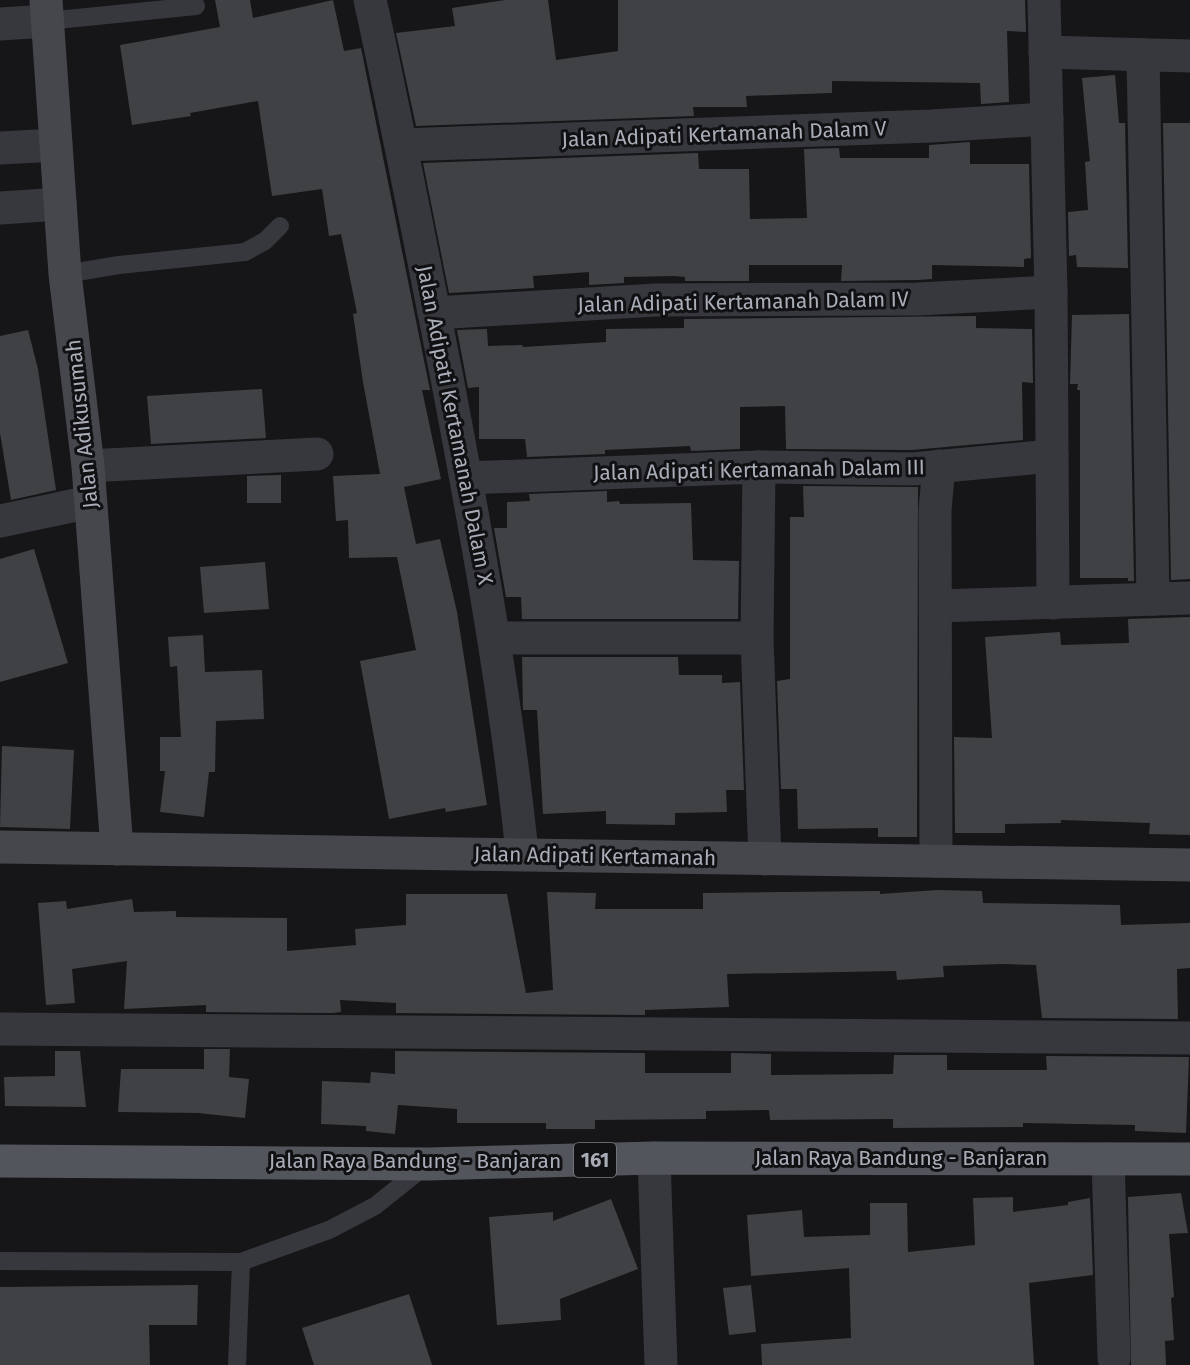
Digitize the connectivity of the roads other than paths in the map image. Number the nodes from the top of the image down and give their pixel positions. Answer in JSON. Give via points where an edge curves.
{"nodes":[{"id":1,"x":370,"y":0,"type":"edge"},
{"id":2,"x":1044,"y":0,"type":"edge"},
{"id":3,"x":196,"y":6,"type":"dead end"},
{"id":4,"x":46,"y":11,"type":"edge"},
{"id":5,"x":0,"y":24,"type":"edge"},
{"id":6,"x":1045,"y":52,"type":"junction"},
{"id":7,"x":1143,"y":55,"type":"junction"},
{"id":8,"x":1190,"y":56,"type":"edge"},
{"id":9,"x":1047,"y":119,"type":"junction"},
{"id":10,"x":56,"y":145,"type":"junction"},
{"id":11,"x":402,"y":145,"type":"junction"},
{"id":12,"x":0,"y":148,"type":"edge"},
{"id":13,"x":60,"y":204,"type":"junction"},
{"id":14,"x":0,"y":208,"type":"edge"},
{"id":15,"x":280,"y":226,"type":"dead end"},
{"id":16,"x":65,"y":274,"type":"junction"},
{"id":17,"x":1051,"y":292,"type":"junction"},
{"id":18,"x":434,"y":313,"type":"junction"},
{"id":19,"x":317,"y":454,"type":"dead end"},
{"id":20,"x":1052,"y":456,"type":"junction"},
{"id":21,"x":88,"y":466,"type":"junction"},
{"id":22,"x":939,"y":466,"type":"junction"},
{"id":23,"x":759,"y":467,"type":"junction"},
{"id":24,"x":466,"y":478,"type":"junction"},
{"id":25,"x":90,"y":502,"type":"junction"},
{"id":26,"x":0,"y":520,"type":"edge"},
{"id":27,"x":1153,"y":598,"type":"junction"},
{"id":28,"x":1190,"y":598,"type":"edge"},
{"id":29,"x":1053,"y":603,"type":"junction"},
{"id":30,"x":936,"y":606,"type":"junction"},
{"id":31,"x":494,"y":638,"type":"junction"},
{"id":32,"x":757,"y":638,"type":"junction"},
{"id":33,"x":0,"y":847,"type":"edge"},
{"id":34,"x":117,"y":849,"type":"junction"},
{"id":35,"x":522,"y":854,"type":"junction"},
{"id":36,"x":765,"y":860,"type":"junction"},
{"id":37,"x":936,"y":861,"type":"junction"},
{"id":38,"x":1190,"y":865,"type":"edge"},
{"id":39,"x":0,"y":1029,"type":"edge"},
{"id":40,"x":1190,"y":1038,"type":"edge"},
{"id":41,"x":654,"y":1158,"type":"junction"},
{"id":42,"x":1108,"y":1159,"type":"junction"},
{"id":43,"x":1190,"y":1159,"type":"edge"},
{"id":44,"x":0,"y":1161,"type":"edge"},
{"id":45,"x":428,"y":1164,"type":"junction"},
{"id":46,"x":0,"y":1261,"type":"edge"},
{"id":47,"x":241,"y":1262,"type":"junction"},
{"id":48,"x":1114,"y":1358,"type":"dead end"},
{"id":49,"x":237,"y":1365,"type":"edge"},
{"id":50,"x":661,"y":1365,"type":"edge"}],
"edges":[{"from":1,"to":11,"type":"street","name":"Jalan Adipati Kertamanah Dalam X"},
{"from":2,"to":6,"type":"street"},
{"from":3,"to":4,"type":"lane"},
{"from":4,"to":5,"type":"street"},
{"from":4,"to":10,"type":"main road","name":"Jalan Adikusumah"},
{"from":6,"to":7,"type":"street"},
{"from":6,"to":9,"type":"street"},
{"from":7,"to":8,"type":"street"},
{"from":7,"to":27,"type":"street"},
{"from":9,"to":11,"type":"street","name":"Jalan Adipati Kertamanah Dalam V"},
{"from":9,"to":17,"type":"street"},
{"from":10,"to":12,"type":"street"},
{"from":10,"to":13,"type":"main road","name":"Jalan Adikusumah"},
{"from":11,"to":18,"type":"street","name":"Jalan Adipati Kertamanah Dalam X"},
{"from":13,"to":14,"type":"street"},
{"from":13,"to":16,"type":"main road","name":"Jalan Adikusumah"},
{"from":15,"to":16,"type":"lane","via":[[265,241],[245,252]]},
{"from":16,"to":21,"type":"main road","name":"Jalan Adikusumah"},
{"from":17,"to":18,"type":"street","name":"Jalan Adipati Kertamanah Dalam IV","via":[[918,299],[656,300]]},
{"from":17,"to":20,"type":"street"},
{"from":18,"to":24,"type":"street","name":"Jalan Adipati Kertamanah Dalam X"},
{"from":19,"to":21,"type":"street"},
{"from":20,"to":22,"type":"street","name":"Jalan Adipati Kertamanah Dalam III"},
{"from":20,"to":29,"type":"street"},
{"from":21,"to":25,"type":"main road","name":"Jalan Adikusumah"},
{"from":22,"to":23,"type":"street","name":"Jalan Adipati Kertamanah Dalam III"},
{"from":22,"to":30,"type":"street","via":[[935,510]]},
{"from":23,"to":24,"type":"street","name":"Jalan Adipati Kertamanah Dalam III"},
{"from":23,"to":32,"type":"street"},
{"from":24,"to":31,"type":"street","name":"Jalan Adipati Kertamanah Dalam X"},
{"from":25,"to":26,"type":"street"},
{"from":25,"to":34,"type":"main road","name":"Jalan Adikusumah"},
{"from":27,"to":28,"type":"street"},
{"from":27,"to":29,"type":"street"},
{"from":29,"to":30,"type":"street"},
{"from":30,"to":37,"type":"street"},
{"from":31,"to":32,"type":"street"},
{"from":31,"to":35,"type":"street","name":"Jalan Adipati Kertamanah Dalam X"},
{"from":32,"to":36,"type":"street"},
{"from":33,"to":34,"type":"main road","name":"Jalan Adipati Kertamanah"},
{"from":34,"to":35,"type":"main road","name":"Jalan Adipati Kertamanah"},
{"from":35,"to":36,"type":"main road","name":"Jalan Adipati Kertamanah"},
{"from":36,"to":37,"type":"main road","name":"Jalan Adipati Kertamanah"},
{"from":37,"to":38,"type":"main road","name":"Jalan Adipati Kertamanah"},
{"from":39,"to":40,"type":"street"},
{"from":41,"to":42,"type":"main road","name":"Jalan Raya Bandung - Banjaran","number":"161"},
{"from":41,"to":45,"type":"main road","name":"Jalan Raya Bandung - Banjaran","number":"161"},
{"from":41,"to":50,"type":"street"},
{"from":42,"to":43,"type":"main road","name":"Jalan Raya Bandung - Banjaran","number":"161"},
{"from":42,"to":48,"type":"street"},
{"from":44,"to":45,"type":"main road","name":"Jalan Raya Bandung - Banjaran","number":"161"},
{"from":45,"to":47,"type":"lane","via":[[375,1206],[329,1230]]},
{"from":46,"to":47,"type":"lane"},
{"from":47,"to":49,"type":"lane"}]}
